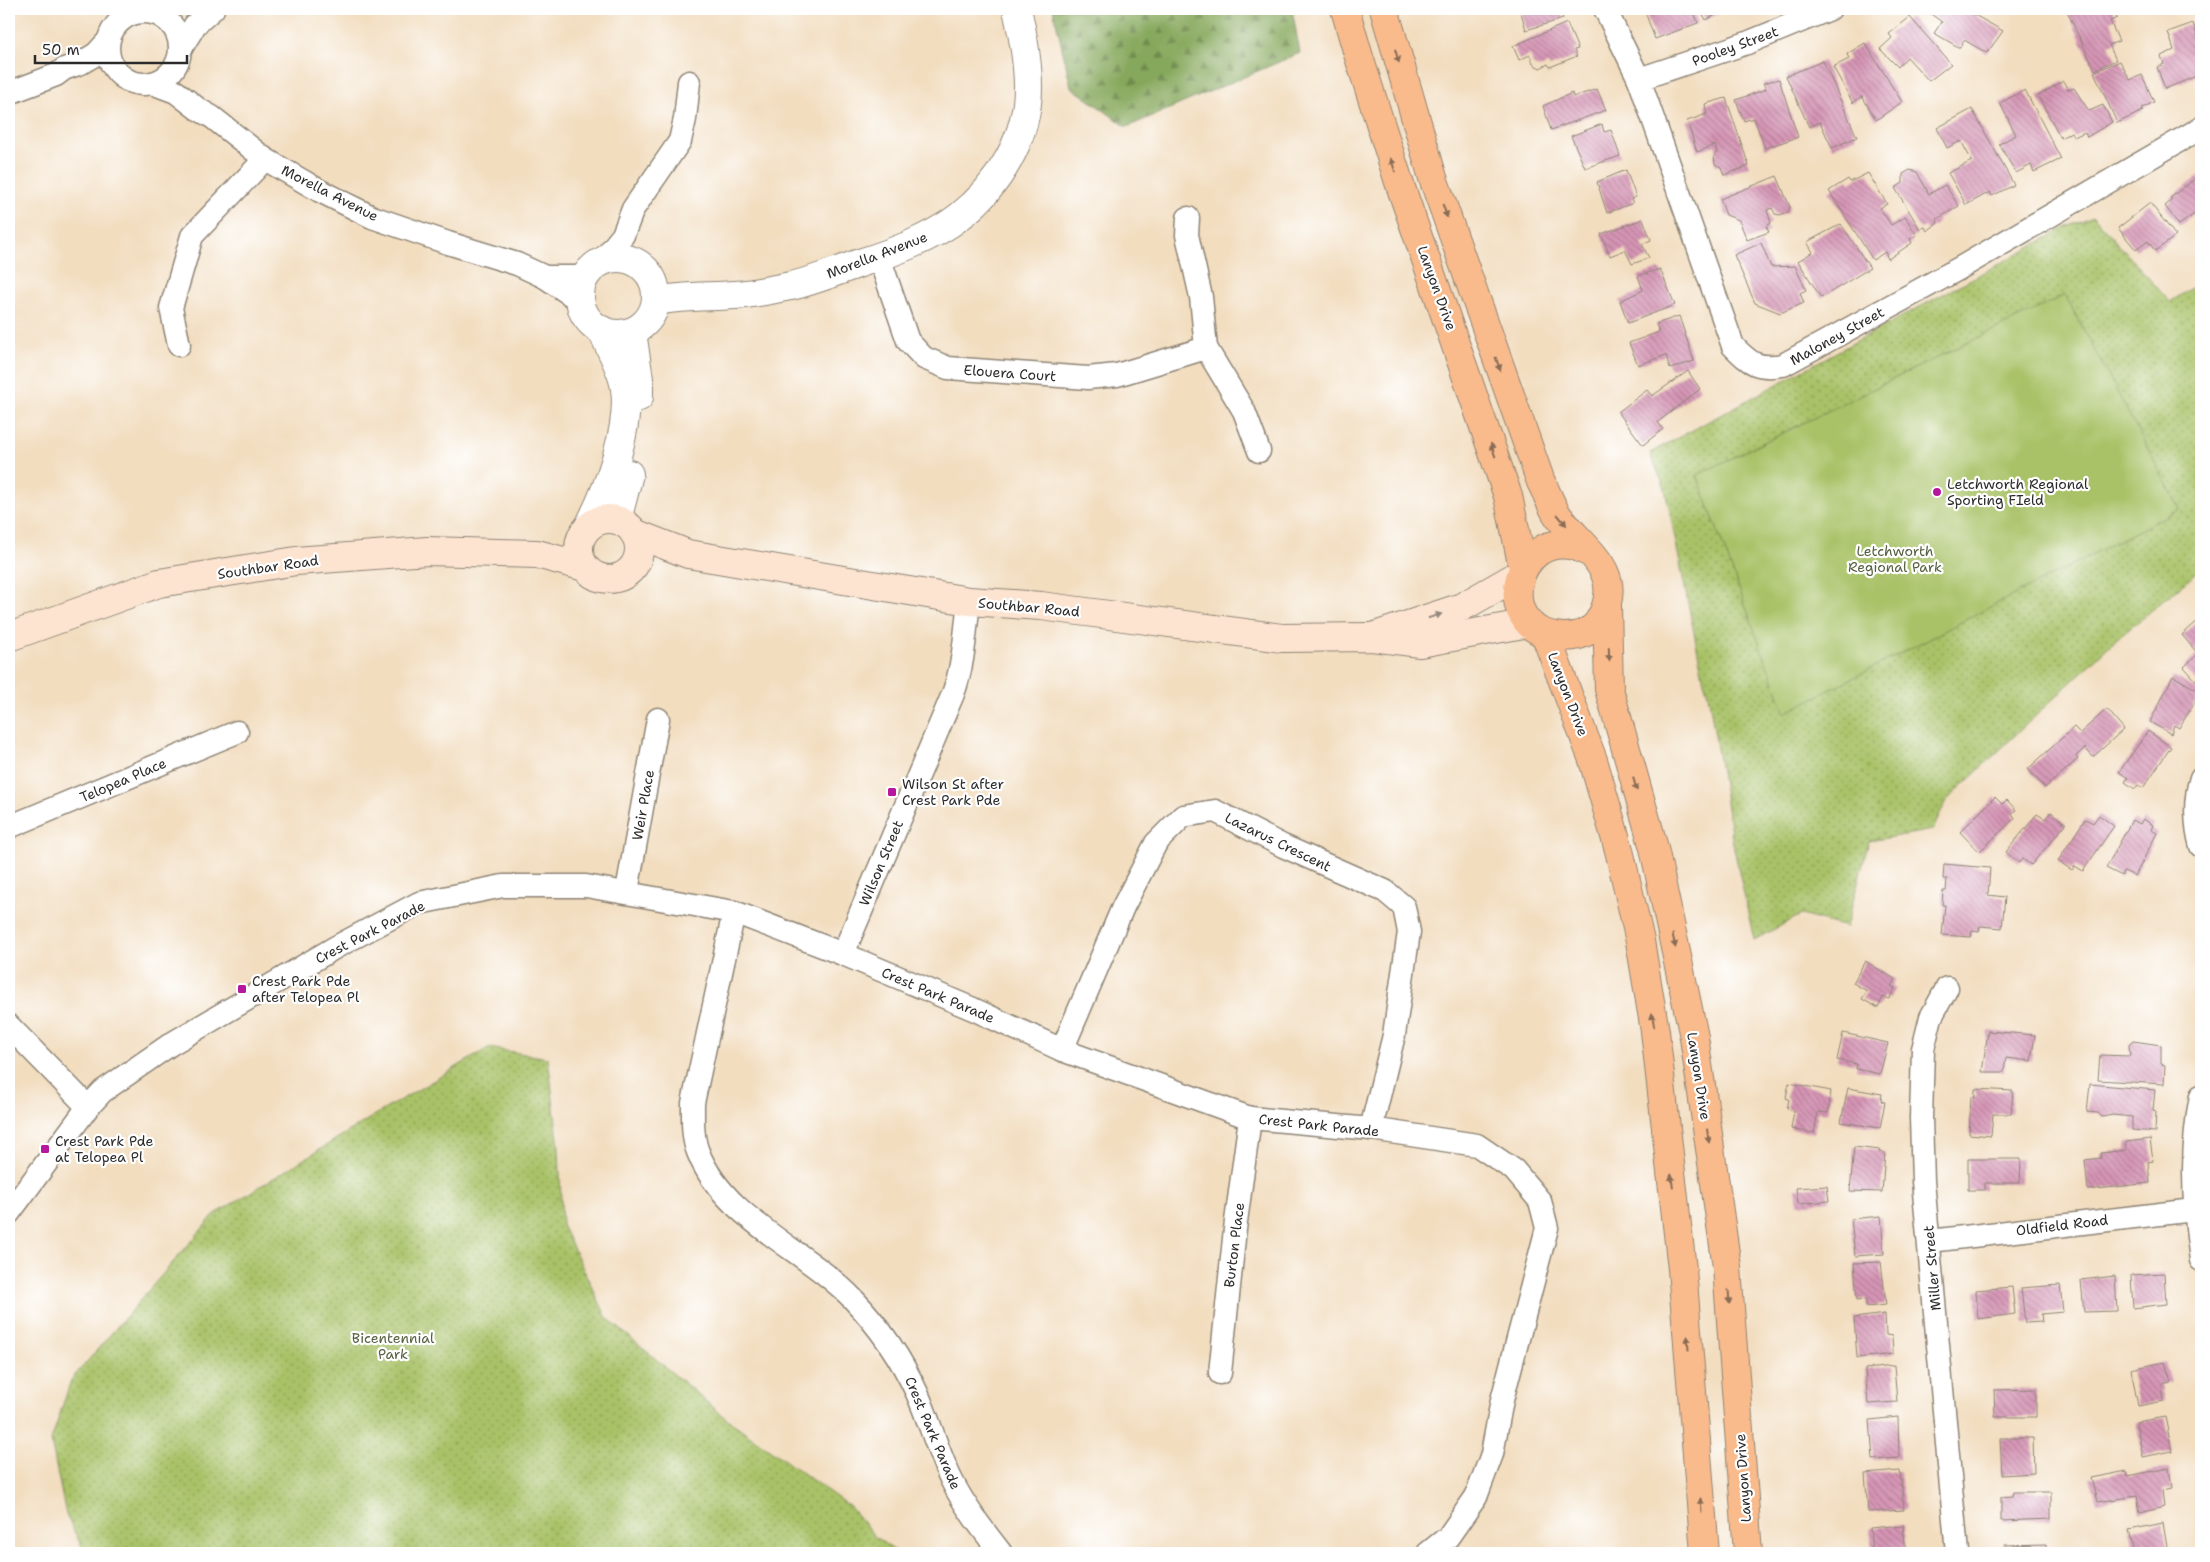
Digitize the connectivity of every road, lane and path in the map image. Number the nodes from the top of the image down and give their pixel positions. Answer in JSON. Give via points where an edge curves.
{"nodes":[{"id":1,"x":198,"y":9,"type":"edge"},
{"id":2,"x":213,"y":9,"type":"edge"},
{"id":3,"x":1016,"y":9,"type":"edge"},
{"id":4,"x":1345,"y":9,"type":"edge"},
{"id":5,"x":1384,"y":9,"type":"edge"},
{"id":6,"x":1605,"y":9,"type":"edge"},
{"id":7,"x":1830,"y":9,"type":"edge"},
{"id":8,"x":138,"y":10,"type":"edge"},
{"id":9,"x":165,"y":18,"type":"junction"},
{"id":10,"x":109,"y":26,"type":"edge"},
{"id":11,"x":179,"y":56,"type":"junction"},
{"id":12,"x":56,"y":76,"type":"junction"},
{"id":13,"x":1639,"y":79,"type":"junction"},
{"id":14,"x":129,"y":81,"type":"junction"},
{"id":15,"x":689,"y":82,"type":"dead end"},
{"id":16,"x":152,"y":83,"type":"junction"},
{"id":17,"x":9,"y":93,"type":"edge"},
{"id":18,"x":212,"y":117,"type":"junction"},
{"id":19,"x":2201,"y":128,"type":"edge"},
{"id":20,"x":265,"y":159,"type":"junction"},
{"id":21,"x":1188,"y":218,"type":"dead end"},
{"id":22,"x":879,"y":257,"type":"junction"},
{"id":23,"x":603,"y":266,"type":"junction"},
{"id":24,"x":664,"y":294,"type":"junction"},
{"id":25,"x":602,"y":330,"type":"junction"},
{"id":26,"x":632,"y":332,"type":"junction"},
{"id":27,"x":179,"y":345,"type":"dead end"},
{"id":28,"x":1206,"y":348,"type":"junction"},
{"id":29,"x":1259,"y":451,"type":"dead end"},
{"id":30,"x":625,"y":527,"type":"junction"},
{"id":31,"x":585,"y":545,"type":"junction"},
{"id":32,"x":1591,"y":553,"type":"junction"},
{"id":33,"x":688,"y":554,"type":"junction"},
{"id":34,"x":632,"y":567,"type":"junction"},
{"id":35,"x":1521,"y":571,"type":"junction"},
{"id":36,"x":969,"y":601,"type":"junction"},
{"id":37,"x":1607,"y":606,"type":"junction"},
{"id":38,"x":1537,"y":629,"type":"junction"},
{"id":39,"x":9,"y":637,"type":"edge"},
{"id":40,"x":1372,"y":637,"type":"junction"},
{"id":41,"x":658,"y":719,"type":"dead end"},
{"id":42,"x":237,"y":732,"type":"dead end"},
{"id":43,"x":2201,"y":778,"type":"edge"},
{"id":44,"x":9,"y":828,"type":"edge"},
{"id":45,"x":2201,"y":846,"type":"edge"},
{"id":46,"x":627,"y":892,"type":"junction"},
{"id":47,"x":734,"y":912,"type":"junction"},
{"id":48,"x":843,"y":954,"type":"junction"},
{"id":49,"x":1947,"y":988,"type":"dead end"},
{"id":50,"x":9,"y":1026,"type":"edge"},
{"id":51,"x":1062,"y":1050,"type":"junction"},
{"id":52,"x":2201,"y":1096,"type":"edge"},
{"id":53,"x":88,"y":1107,"type":"junction"},
{"id":54,"x":1250,"y":1118,"type":"junction"},
{"id":55,"x":1370,"y":1129,"type":"junction"},
{"id":56,"x":2194,"y":1210,"type":"junction"},
{"id":57,"x":9,"y":1213,"type":"edge"},
{"id":58,"x":1930,"y":1241,"type":"junction"},
{"id":59,"x":2201,"y":1260,"type":"edge"},
{"id":60,"x":1220,"y":1373,"type":"dead end"},
{"id":61,"x":1000,"y":1553,"type":"edge"},
{"id":62,"x":1428,"y":1553,"type":"edge"},
{"id":63,"x":1705,"y":1553,"type":"edge"},
{"id":64,"x":1748,"y":1553,"type":"edge"},
{"id":65,"x":1957,"y":1553,"type":"edge"}],
"edges":[{"from":1,"to":9,"type":"street"},
{"from":2,"to":11,"type":"street","via":[[195,25]]},
{"from":3,"to":22,"type":"street","name":"Morella Avenue","via":[[1027,63],[1028,90],[1018,141],[1004,168],[959,218],[912,244]]},
{"from":35,"to":4,"type":"main road","name":"Lanyon Drive","one_way":true,"via":[[1506,490],[1399,182]]},
{"from":5,"to":32,"type":"main road","one_way":true,"via":[[1433,178],[1541,482],[1557,515]]},
{"from":6,"to":13,"type":"street","name":"Maloney Street"},
{"from":7,"to":13,"type":"street","name":"Pooley Street","via":[[1747,43]]},
{"from":8,"to":9,"type":"street"},
{"from":8,"to":10,"type":"street"},
{"from":9,"to":11,"type":"street","via":[[179,38]]},
{"from":10,"to":12,"type":"street","via":[[96,54]]},
{"from":10,"to":14,"type":"street","via":[[111,64]]},
{"from":11,"to":16,"type":"street","via":[[171,72]]},
{"from":11,"to":18,"type":"street","name":"Morella Avenue","via":[[187,80],[205,102]]},
{"from":12,"to":14,"type":"street","via":[[95,74]]},
{"from":12,"to":17,"type":"street"},
{"from":13,"to":19,"type":"street","name":"Maloney Street","via":[[1733,346],[1749,361],[1764,368],[1783,365],[1952,273]]},
{"from":14,"to":16,"type":"street"},
{"from":15,"to":23,"type":"street","via":[[680,141],[633,209]]},
{"from":16,"to":18,"type":"street","name":"Morella Avenue","via":[[176,92]]},
{"from":18,"to":20,"type":"street","name":"Morella Avenue"},
{"from":20,"to":23,"type":"street","name":"Morella Avenue","via":[[372,217],[517,264],[545,277]]},
{"from":20,"to":27,"type":"street","via":[[192,236],[170,308]]},
{"from":21,"to":28,"type":"street","via":[[1187,235],[1201,297]]},
{"from":22,"to":24,"type":"street","name":"Morella Avenue","via":[[794,285],[737,295]]},
{"from":22,"to":28,"type":"street","name":"Elouera Court","via":[[908,341],[924,358],[941,366],[1088,378],[1117,375]]},
{"from":23,"to":24,"type":"street","via":[[643,267]]},
{"from":23,"to":25,"type":"street","via":[[584,313]]},
{"from":24,"to":26,"type":"street","via":[[646,322]]},
{"from":25,"to":26,"type":"street","via":[[614,334]]},
{"from":25,"to":31,"type":"street","via":[[623,377],[626,416],[605,496]]},
{"from":26,"to":30,"type":"street","via":[[639,379],[639,416]]},
{"from":28,"to":29,"type":"street","via":[[1244,411]]},
{"from":30,"to":31,"type":"main road","via":[[602,520]]},
{"from":30,"to":33,"type":"main road","name":"Southbar Road"},
{"from":30,"to":34,"type":"main road","via":[[638,544],[638,557]]},
{"from":31,"to":34,"type":"main road","via":[[595,576],[608,579],[621,576]]},
{"from":31,"to":39,"type":"main road","name":"Southbar Road","via":[[537,554],[428,551],[286,563],[159,583]]},
{"from":32,"to":35,"type":"main road","via":[[1573,545],[1555,545],[1538,552]]},
{"from":32,"to":37,"type":"main road","via":[[1602,565],[1609,585]]},
{"from":33,"to":34,"type":"main road","name":"Southbar Road"},
{"from":33,"to":36,"type":"main road","name":"Southbar Road"},
{"from":35,"to":38,"type":"main road","via":[[1516,590],[1520,608]]},
{"from":40,"to":35,"type":"main road","name":"Southbar Road","one_way":true,"via":[[1462,607]]},
{"from":36,"to":40,"type":"main road","name":"Southbar Road","via":[[1041,606],[1282,638]]},
{"from":36,"to":48,"type":"street","name":"Wilson Street","via":[[959,679]]},
{"from":37,"to":38,"type":"main road","via":[[1597,624],[1583,634],[1565,638]]},
{"from":37,"to":64,"type":"main road","name":"Lanyon Drive","one_way":true,"via":[[1609,689],[1654,848],[1694,1037],[1727,1267]]},
{"from":38,"to":40,"type":"main road","name":"Southbar Road","via":[[1420,643]]},
{"from":63,"to":38,"type":"main road","name":"Lanyon Drive","one_way":true,"via":[[1682,1269],[1655,1031],[1640,941],[1619,850],[1593,760]]},
{"from":41,"to":46,"type":"street","name":"Weir Place"},
{"from":42,"to":44,"type":"street","name":"Telopea Place"},
{"from":43,"to":45,"type":"street","via":[[2196,819]]},
{"from":46,"to":47,"type":"street","name":"Crest Park Parade"},
{"from":46,"to":53,"type":"street","name":"Crest Park Parade","via":[[586,886],[503,886],[419,903],[336,947],[171,1044],[103,1091]]},
{"from":47,"to":48,"type":"street","name":"Crest Park Parade"},
{"from":47,"to":61,"type":"street","name":"Crest Park Parade","via":[[693,1103],[697,1150],[708,1172],[734,1204],[834,1280],[874,1322],[909,1376],[952,1482]]},
{"from":48,"to":51,"type":"street","name":"Crest Park Parade"},
{"from":49,"to":58,"type":"street","name":"Miller Street","via":[[1931,1017],[1923,1049],[1923,1181]]},
{"from":50,"to":53,"type":"street"},
{"from":51,"to":54,"type":"street","name":"Crest Park Parade"},
{"from":51,"to":55,"type":"street","name":"Lazarus Crescent","via":[[1123,907],[1156,843],[1183,816],[1215,811],[1283,846],[1385,891],[1404,907],[1409,932],[1394,1035]]},
{"from":52,"to":56,"type":"street","via":[[2194,1144]]},
{"from":53,"to":57,"type":"street","name":"Crest Park Parade"},
{"from":54,"to":55,"type":"street","name":"Crest Park Parade"},
{"from":54,"to":60,"type":"street","name":"Burton Place"},
{"from":55,"to":62,"type":"street","name":"Crest Park Parade","via":[[1477,1145],[1514,1170],[1540,1201],[1547,1228],[1486,1472],[1476,1498],[1448,1537]]},
{"from":56,"to":58,"type":"street","name":"Oldfield Road"},
{"from":56,"to":59,"type":"street"},
{"from":58,"to":65,"type":"street","name":"Miller Street"}]}
